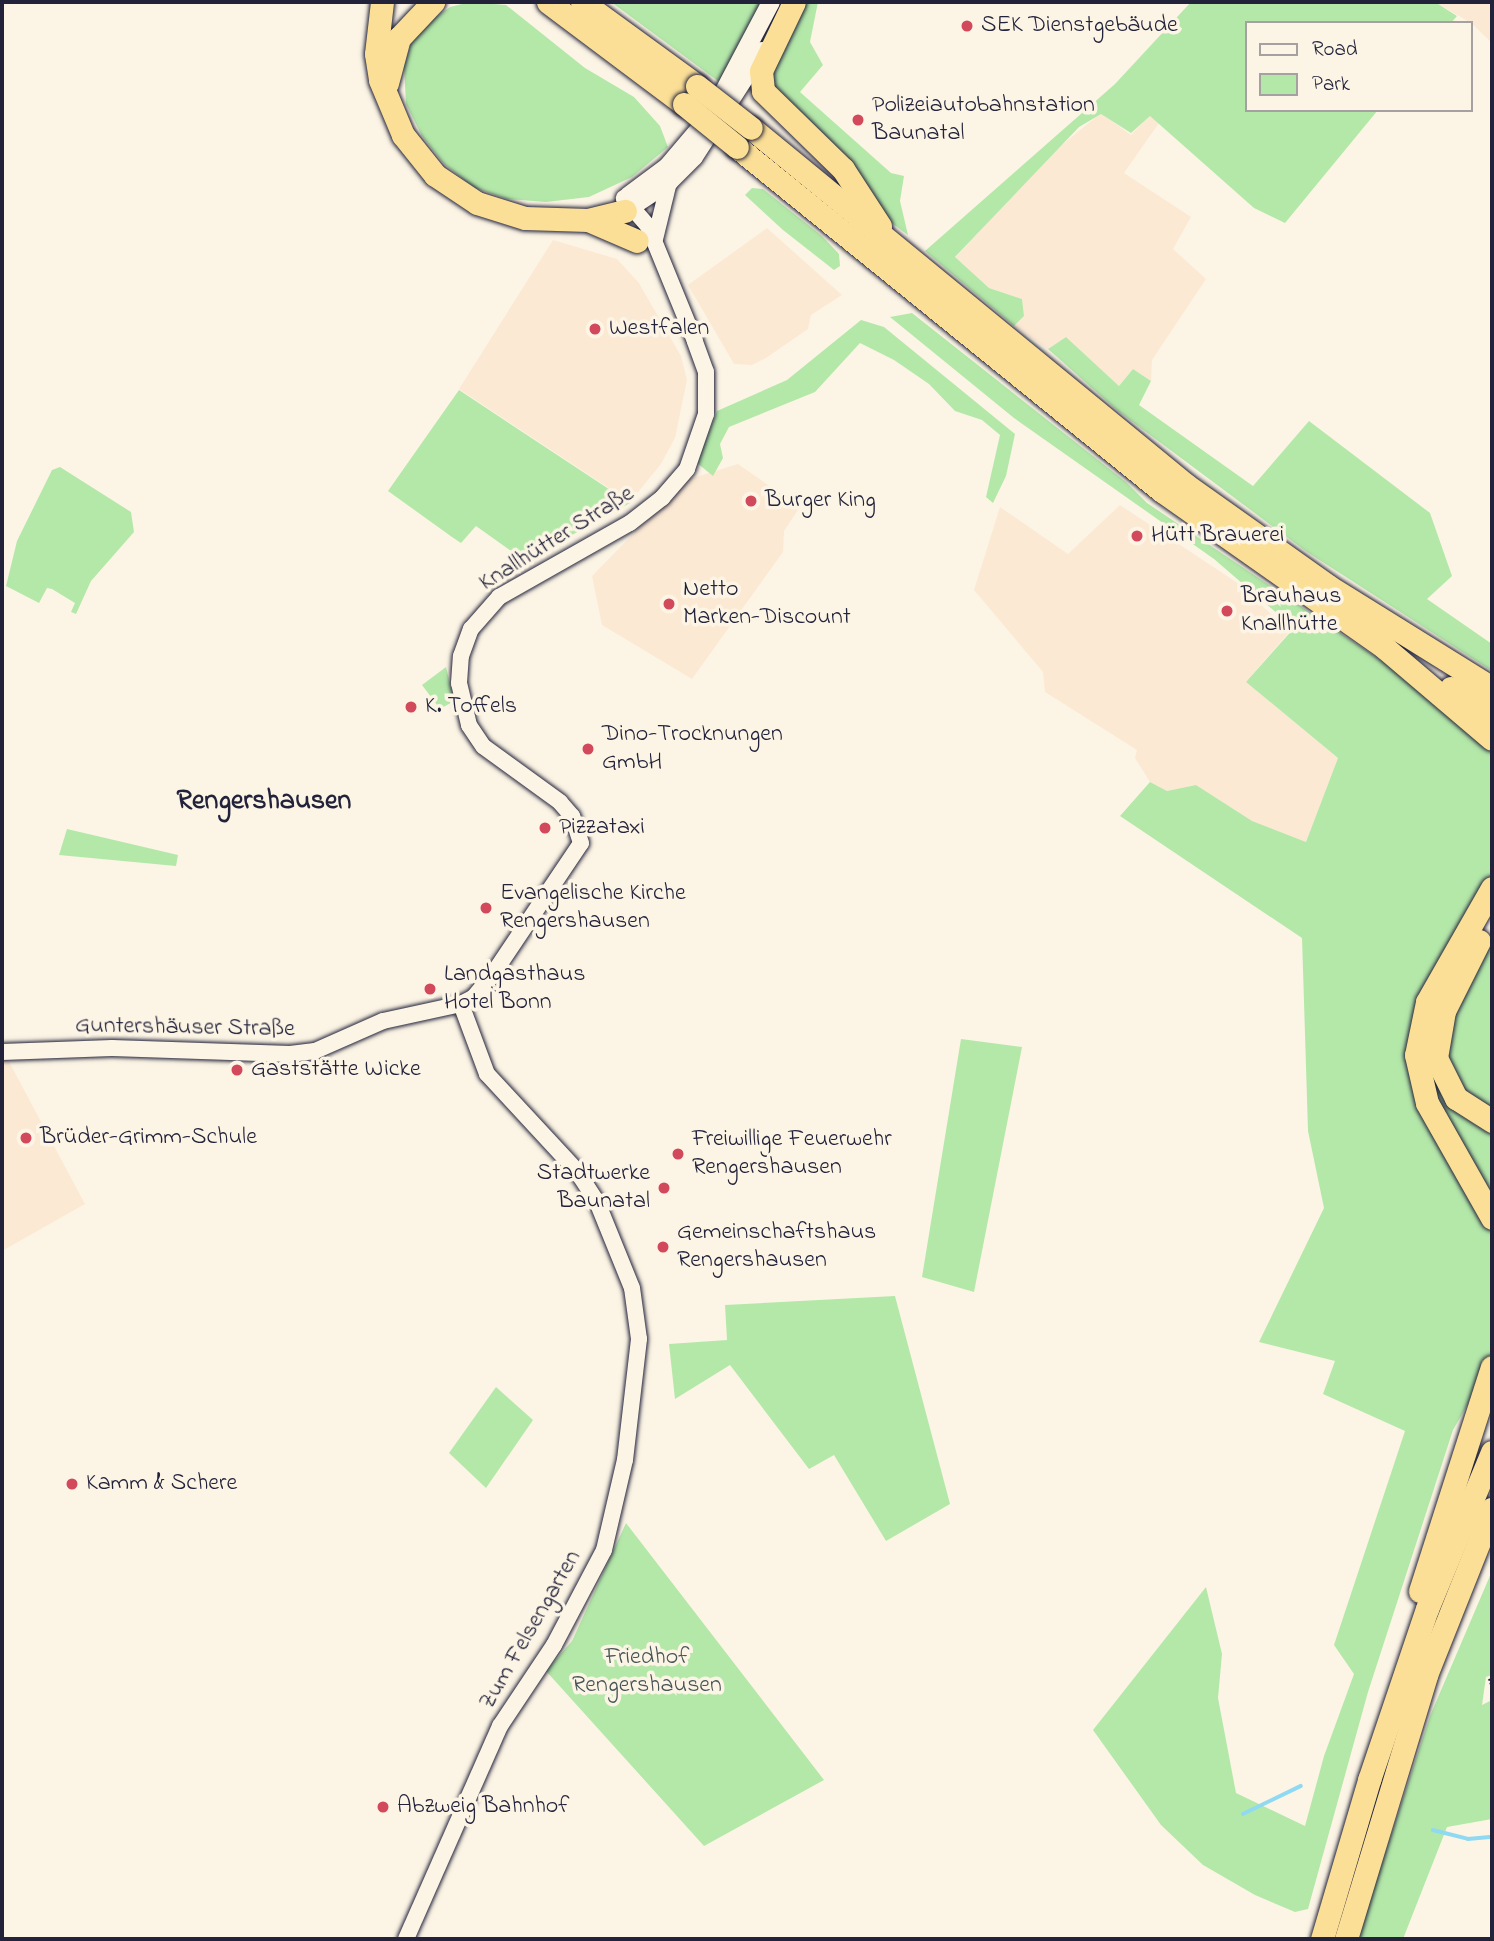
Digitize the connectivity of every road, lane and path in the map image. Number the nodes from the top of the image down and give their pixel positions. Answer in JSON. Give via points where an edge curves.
{"nodes":[{"id":1,"x":382,"y":2,"type":"edge"},
{"id":2,"x":433,"y":2,"type":"edge"},
{"id":3,"x":534,"y":2,"type":"edge"},
{"id":4,"x":548,"y":2,"type":"edge"},
{"id":5,"x":582,"y":2,"type":"edge"},
{"id":6,"x":771,"y":2,"type":"edge"},
{"id":7,"x":788,"y":2,"type":"edge"},
{"id":8,"x":794,"y":2,"type":"edge"},
{"id":9,"x":596,"y":36,"type":"junction"},
{"id":10,"x":691,"y":95,"type":"junction"},
{"id":11,"x":389,"y":104,"type":"junction"},
{"id":12,"x":670,"y":182,"type":"junction"},
{"id":13,"x":628,"y":205,"type":"junction"},
{"id":14,"x":559,"y":220,"type":"junction"},
{"id":15,"x":588,"y":220,"type":"junction"},
{"id":16,"x":886,"y":238,"type":"junction"},
{"id":17,"x":646,"y":243,"type":"junction"},
{"id":18,"x":1385,"y":648,"type":"junction"},
{"id":19,"x":1492,"y":686,"type":"edge"},
{"id":20,"x":1492,"y":713,"type":"edge"},
{"id":21,"x":1492,"y":739,"type":"edge"},
{"id":22,"x":578,"y":854,"type":"joint"},
{"id":23,"x":1492,"y":888,"type":"edge"},
{"id":24,"x":1492,"y":919,"type":"edge"},
{"id":25,"x":461,"y":1004,"type":"junction"},
{"id":26,"x":2,"y":1052,"type":"edge"},
{"id":27,"x":1492,"y":1121,"type":"edge"},
{"id":28,"x":1492,"y":1218,"type":"edge"},
{"id":29,"x":1492,"y":1367,"type":"edge"},
{"id":30,"x":1492,"y":1397,"type":"edge"},
{"id":31,"x":1492,"y":1452,"type":"edge"},
{"id":32,"x":1460,"y":1471,"type":"junction"},
{"id":33,"x":1492,"y":1509,"type":"edge"},
{"id":34,"x":1492,"y":1540,"type":"edge"},
{"id":35,"x":1379,"y":1782,"type":"junction"},
{"id":36,"x":407,"y":1939,"type":"edge"},
{"id":37,"x":1322,"y":1939,"type":"edge"},
{"id":38,"x":1346,"y":1939,"type":"edge"}],
"edges":[{"from":1,"to":11,"type":"highway","via":[[376,54]]},
{"from":2,"to":11,"type":"highway","via":[[399,38],[388,69]]},
{"from":3,"to":9,"type":"highway"},
{"from":4,"to":9,"type":"highway"},
{"from":5,"to":10,"type":"highway"},
{"from":6,"to":13,"type":"main road","via":[[696,135]]},
{"from":7,"to":12,"type":"main road","via":[[724,116]]},
{"from":8,"to":16,"type":"highway","via":[[761,71],[763,91],[844,169]]},
{"from":9,"to":10,"type":"highway"},
{"from":10,"to":16,"type":"highway","bridge":true,"via":[[751,128]]},
{"from":10,"to":18,"type":"highway","bridge":true,"via":[[737,147],[1162,491]]},
{"from":11,"to":14,"type":"highway","via":[[412,149],[447,186],[492,210]]},
{"from":12,"to":13,"type":"main road"},
{"from":12,"to":17,"type":"street"},
{"from":13,"to":14,"type":"highway"},
{"from":13,"to":15,"type":"highway"},
{"from":13,"to":17,"type":"street","name":"Knallhütter Straße"},
{"from":14,"to":15,"type":"highway"},
{"from":15,"to":17,"type":"highway"},
{"from":16,"to":19,"type":"highway","via":[[1186,485],[1328,586]]},
{"from":17,"to":22,"type":"street","name":"Knallhütter Straße","via":[[695,341],[707,382],[704,424],[687,469],[643,514],[499,597],[471,629],[460,663],[461,705],[469,725],[483,746],[561,802],[580,832]]},
{"from":18,"to":20,"type":"highway"},
{"from":18,"to":21,"type":"highway"},
{"from":22,"to":25,"type":"street","name":"Guntershäuser Straße","via":[[491,977]]},
{"from":23,"to":28,"type":"highway","via":[[1427,1002],[1416,1055],[1427,1103]]},
{"from":24,"to":27,"type":"highway","via":[[1444,1011],[1436,1058],[1456,1097]]},
{"from":25,"to":26,"type":"street","name":"Guntershäuser Straße","via":[[383,1021],[315,1051],[290,1055],[153,1048]]},
{"from":25,"to":36,"type":"street","name":"Zum Felsengarten","via":[[486,1074],[576,1170],[597,1202],[632,1288],[639,1339],[625,1460],[604,1550],[554,1645],[500,1726]]},
{"from":29,"to":32,"type":"highway"},
{"from":30,"to":32,"type":"highway"},
{"from":31,"to":35,"type":"highway","via":[[1427,1609]]},
{"from":32,"to":35,"type":"highway","via":[[1392,1676]]},
{"from":33,"to":35,"type":"highway"},
{"from":34,"to":35,"type":"highway"},
{"from":35,"to":37,"type":"highway"},
{"from":35,"to":38,"type":"highway"}]}
